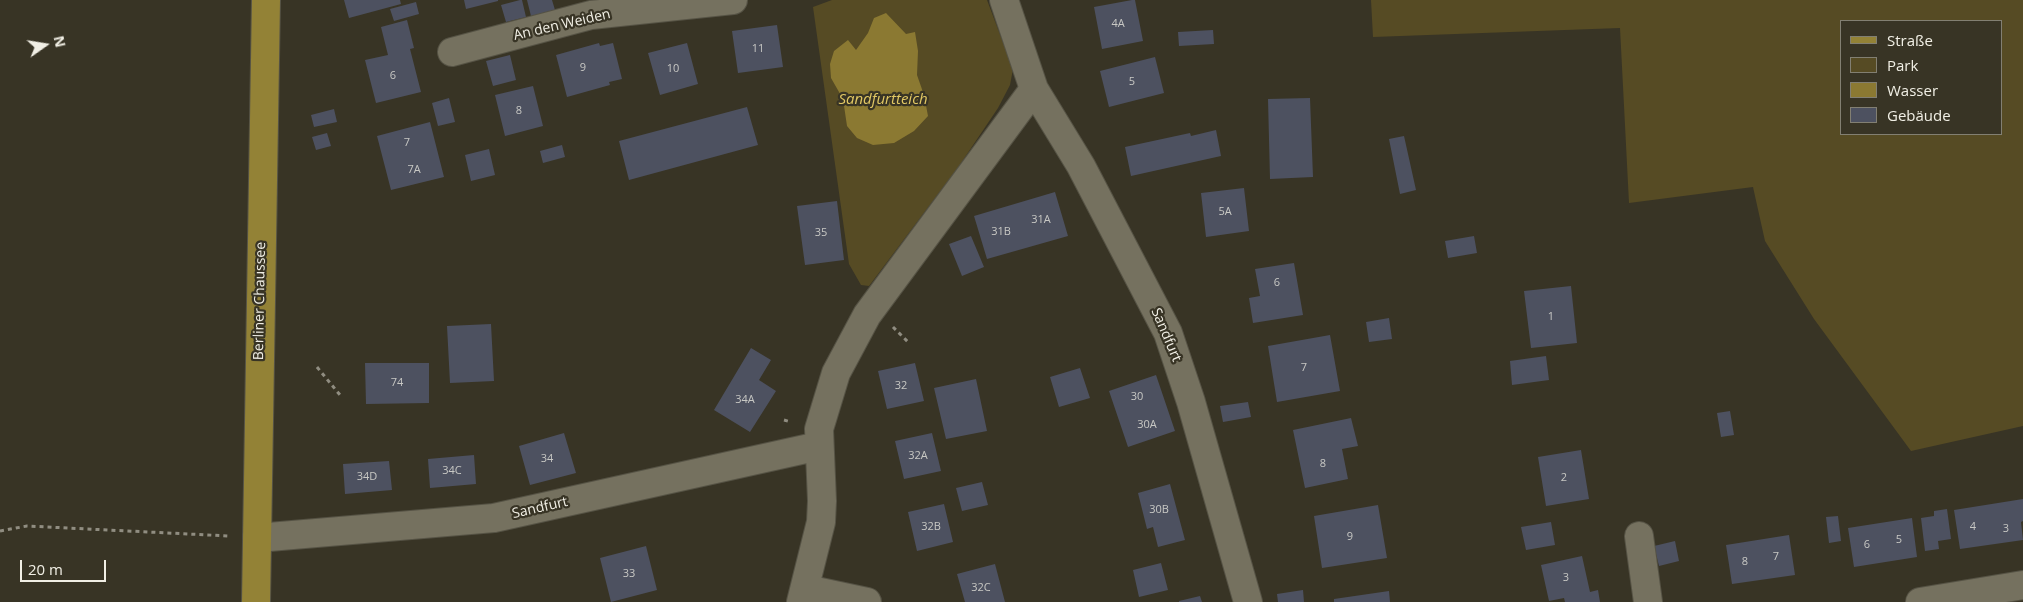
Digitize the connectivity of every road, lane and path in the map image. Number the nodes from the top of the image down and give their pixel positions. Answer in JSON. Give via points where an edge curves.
{"nodes":[{"id":1,"x":266,"y":0,"type":"edge"},
{"id":2,"x":732,"y":0,"type":"edge"},
{"id":3,"x":1004,"y":0,"type":"edge"},
{"id":4,"x":452,"y":52,"type":"dead end"},
{"id":5,"x":1034,"y":89,"type":"junction"},
{"id":6,"x":318,"y":367,"type":"dead end"},
{"id":7,"x":340,"y":395,"type":"dead end"},
{"id":8,"x":819,"y":446,"type":"junction"},
{"id":9,"x":0,"y":531,"type":"edge"},
{"id":10,"x":1639,"y":536,"type":"dead end"},
{"id":11,"x":257,"y":538,"type":"junction"},
{"id":12,"x":2023,"y":585,"type":"edge"},
{"id":13,"x":804,"y":595,"type":"edge"},
{"id":14,"x":1947,"y":600,"type":"edge"},
{"id":15,"x":256,"y":602,"type":"edge"},
{"id":16,"x":867,"y":602,"type":"edge"},
{"id":17,"x":1248,"y":602,"type":"edge"},
{"id":18,"x":1648,"y":602,"type":"edge"},
{"id":19,"x":1920,"y":602,"type":"edge"}],
"edges":[{"from":1,"to":11,"type":"main road","name":"Berliner Chaussee"},
{"from":2,"to":4,"type":"street","name":"An den Weiden","via":[[592,15]]},
{"from":3,"to":5,"type":"street","name":"Sandfurt"},
{"from":5,"to":8,"type":"street","via":[[867,315],[836,374],[819,429]]},
{"from":5,"to":17,"type":"street","name":"Sandfurt","via":[[1081,166],[1168,332]]},
{"from":6,"to":7,"type":"path"},
{"from":8,"to":11,"type":"street","name":"Sandfurt","via":[[494,518]]},
{"from":8,"to":13,"type":"street","via":[[821,522]]},
{"from":9,"to":11,"type":"path","via":[[27,526]]},
{"from":10,"to":18,"type":"street"},
{"from":11,"to":15,"type":"main road","name":"Berliner Chaussee"},
{"from":12,"to":14,"type":"street"},
{"from":13,"to":16,"type":"street"},
{"from":14,"to":19,"type":"street"}]}
